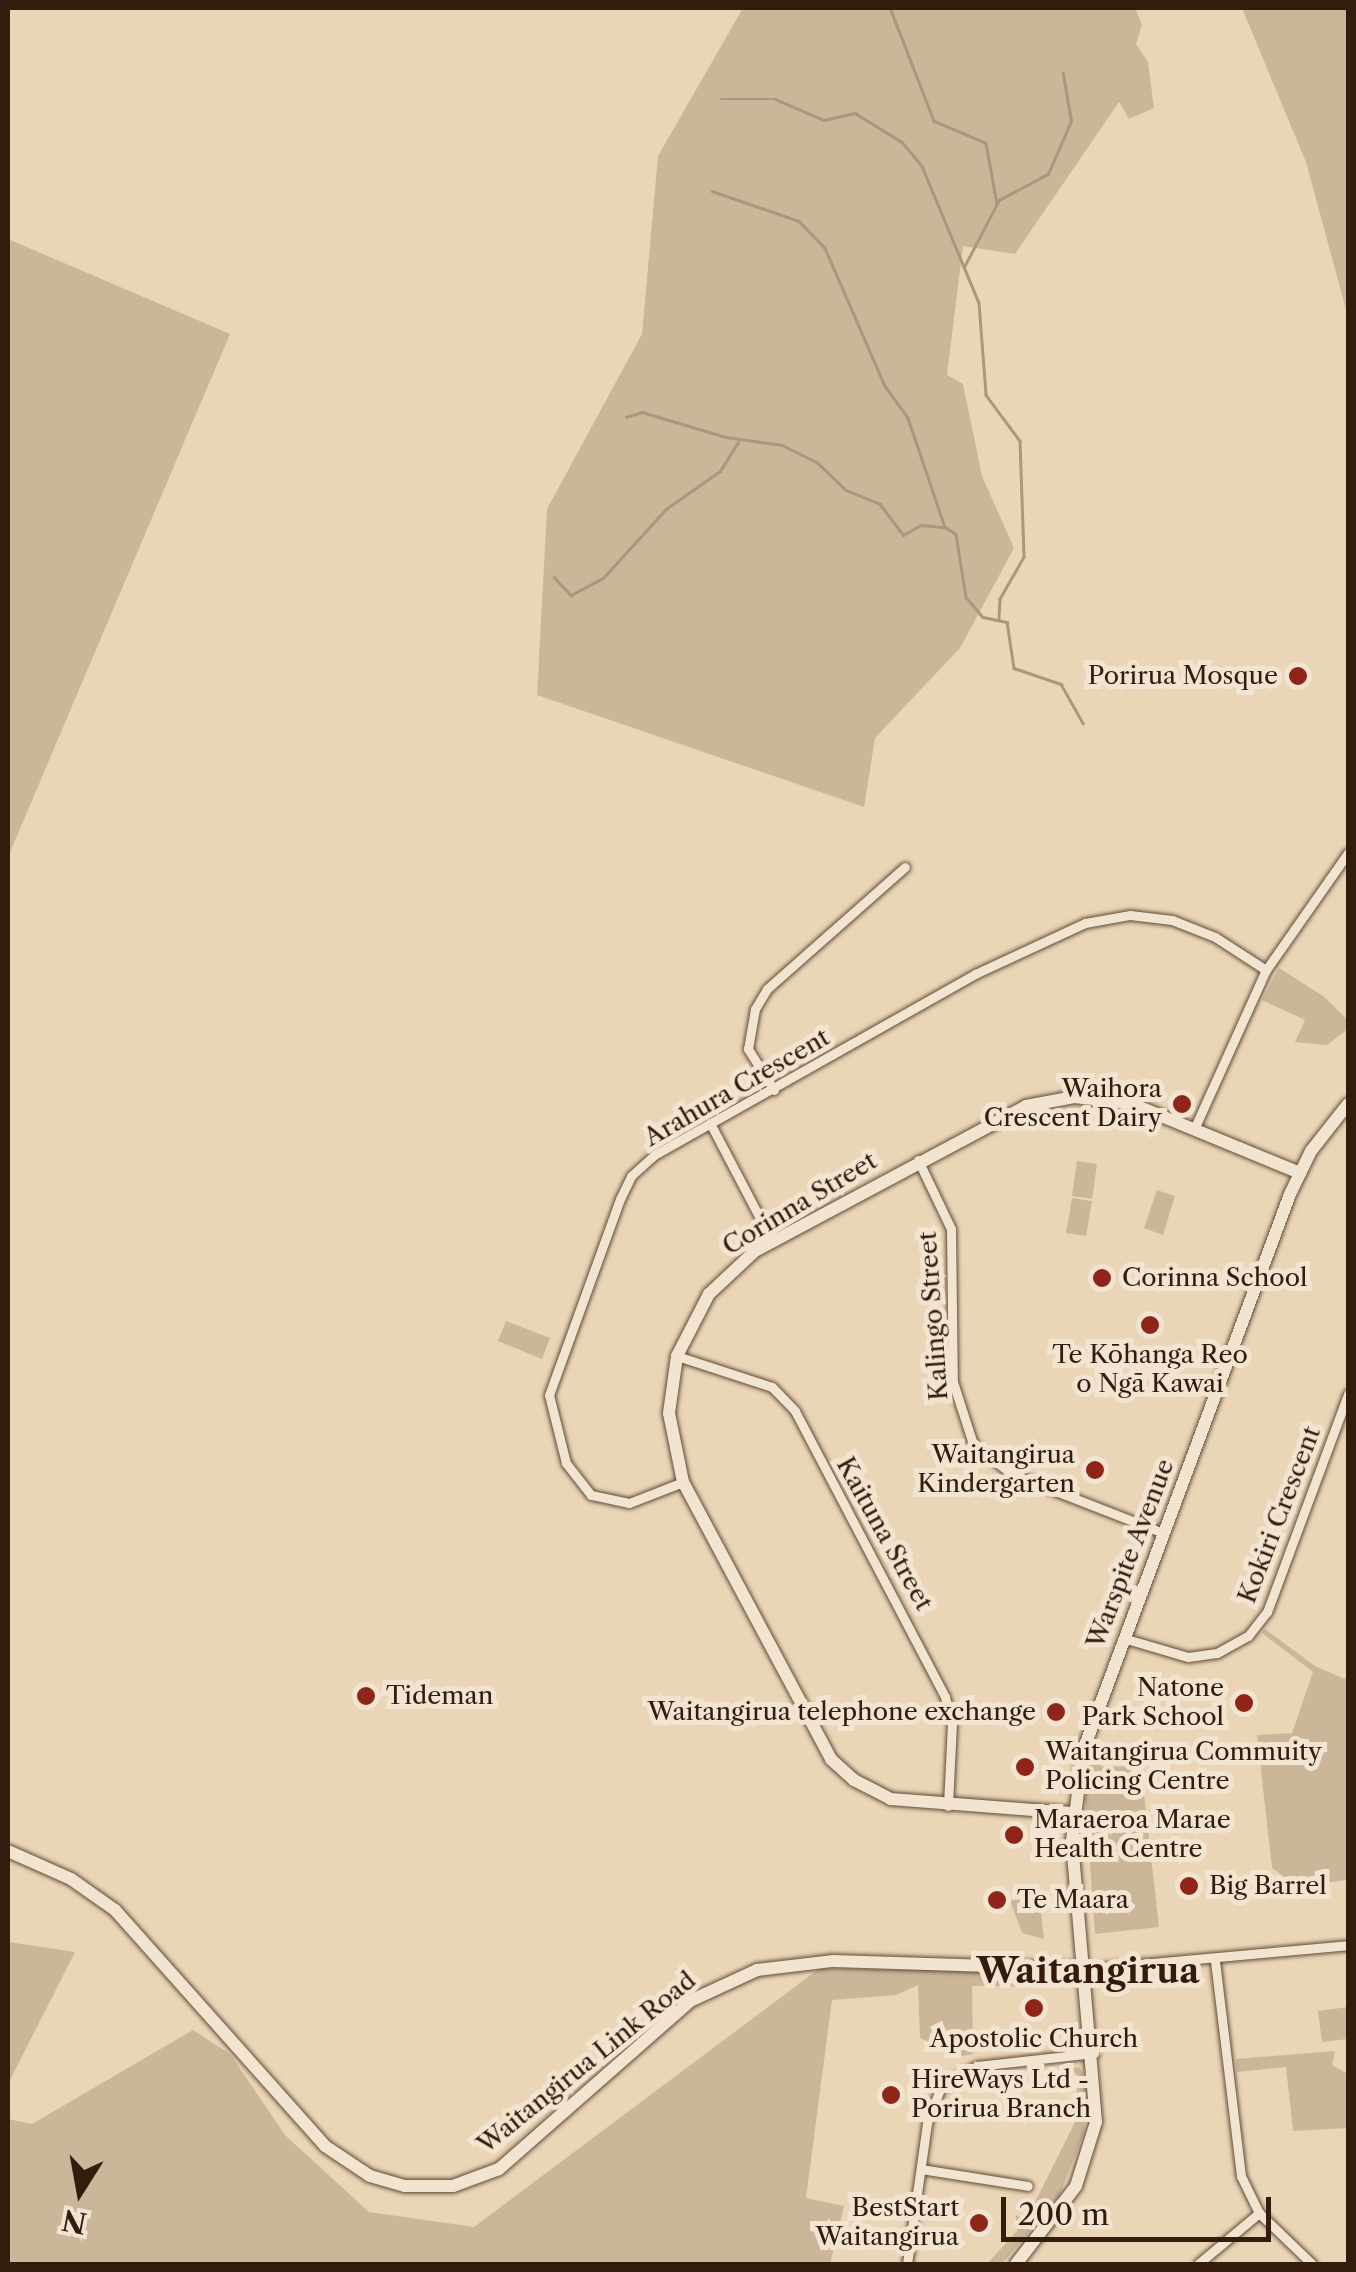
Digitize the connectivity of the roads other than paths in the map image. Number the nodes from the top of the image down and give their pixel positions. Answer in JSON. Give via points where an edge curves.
{"nodes":[{"id":1,"x":1348,"y":853,"type":"edge"},
{"id":2,"x":905,"y":867,"type":"dead end"},
{"id":3,"x":1266,"y":970,"type":"junction"},
{"id":4,"x":774,"y":1090,"type":"junction"},
{"id":5,"x":1348,"y":1104,"type":"edge"},
{"id":6,"x":710,"y":1122,"type":"junction"},
{"id":7,"x":1195,"y":1128,"type":"junction"},
{"id":8,"x":918,"y":1160,"type":"junction"},
{"id":9,"x":1300,"y":1173,"type":"junction"},
{"id":10,"x":772,"y":1241,"type":"junction"},
{"id":11,"x":677,"y":1356,"type":"junction"},
{"id":12,"x":1348,"y":1394,"type":"edge"},
{"id":13,"x":683,"y":1482,"type":"junction"},
{"id":14,"x":1163,"y":1533,"type":"junction"},
{"id":15,"x":1123,"y":1638,"type":"junction"},
{"id":16,"x":948,"y":1806,"type":"junction"},
{"id":17,"x":1072,"y":1813,"type":"junction"},
{"id":18,"x":8,"y":1851,"type":"edge"},
{"id":19,"x":1348,"y":1945,"type":"edge"},
{"id":20,"x":1215,"y":1960,"type":"junction"},
{"id":21,"x":1085,"y":1969,"type":"junction"},
{"id":22,"x":1095,"y":2053,"type":"junction"},
{"id":23,"x":921,"y":2168,"type":"junction"},
{"id":24,"x":1028,"y":2186,"type":"dead end"},
{"id":25,"x":1259,"y":2213,"type":"junction"},
{"id":26,"x":907,"y":2264,"type":"edge"},
{"id":27,"x":1016,"y":2264,"type":"edge"},
{"id":28,"x":1198,"y":2264,"type":"edge"},
{"id":29,"x":1312,"y":2264,"type":"edge"}],
"edges":[{"from":1,"to":3,"type":"street"},
{"from":2,"to":4,"type":"street","via":[[767,989],[755,1010],[748,1049]]},
{"from":3,"to":4,"type":"street","name":"Arahura Crescent","via":[[1216,937],[1172,920],[1130,914],[1085,922],[976,974]]},
{"from":3,"to":7,"type":"street"},
{"from":4,"to":6,"type":"street","name":"Arahura Crescent"},
{"from":5,"to":9,"type":"main road","name":"Warspite Avenue"},
{"from":6,"to":10,"type":"street"},
{"from":6,"to":13,"type":"street","name":"Arahura Crescent","via":[[631,1176],[548,1395],[566,1462],[591,1495],[629,1503]]},
{"from":7,"to":8,"type":"main road","name":"Corinna Street","via":[[1130,1103],[1074,1098],[1009,1111]]},
{"from":7,"to":9,"type":"main road","name":"Corinna Street"},
{"from":8,"to":10,"type":"main road","name":"Corinna Street"},
{"from":8,"to":14,"type":"street","name":"Kalingo Street","via":[[951,1229],[953,1382],[973,1444],[1012,1474]]},
{"from":9,"to":14,"type":"main road","name":"Warspite Avenue"},
{"from":10,"to":11,"type":"main road","name":"Corinna Street","via":[[708,1294]]},
{"from":11,"to":13,"type":"main road","name":"Corinna Street","via":[[669,1413]]},
{"from":11,"to":16,"type":"street","name":"Kaituna Street","via":[[757,1380],[795,1411],[945,1697],[952,1723]]},
{"from":12,"to":15,"type":"street","name":"Kokiri Crescent","via":[[1267,1612],[1248,1636],[1217,1653],[1188,1657]]},
{"from":13,"to":16,"type":"main road","name":"Corinna Street","via":[[832,1759],[878,1794]]},
{"from":14,"to":15,"type":"main road","name":"Warspite Avenue"},
{"from":15,"to":17,"type":"main road","name":"Warspite Avenue","via":[[1083,1751]]},
{"from":16,"to":17,"type":"main road","name":"Corinna Street"},
{"from":17,"to":21,"type":"main road","name":"Warspite Avenue"},
{"from":18,"to":21,"type":"main road","name":"Waitangirua Link Road","via":[[71,1879],[115,1910],[324,2146],[370,2176],[405,2186],[452,2186],[499,2169],[690,2001],[757,1970],[833,1961]]},
{"from":19,"to":20,"type":"street"},
{"from":20,"to":21,"type":"street"},
{"from":20,"to":25,"type":"street","via":[[1237,2159]]},
{"from":21,"to":22,"type":"main road","name":"Warspite Avenue"},
{"from":22,"to":23,"type":"street","via":[[960,2072],[933,2102]]},
{"from":22,"to":27,"type":"main road","name":"Warspite Avenue","via":[[1096,2122],[1082,2173],[1056,2219]]},
{"from":23,"to":24,"type":"street"},
{"from":23,"to":26,"type":"street"},
{"from":25,"to":28,"type":"street"},
{"from":25,"to":29,"type":"street"}]}
